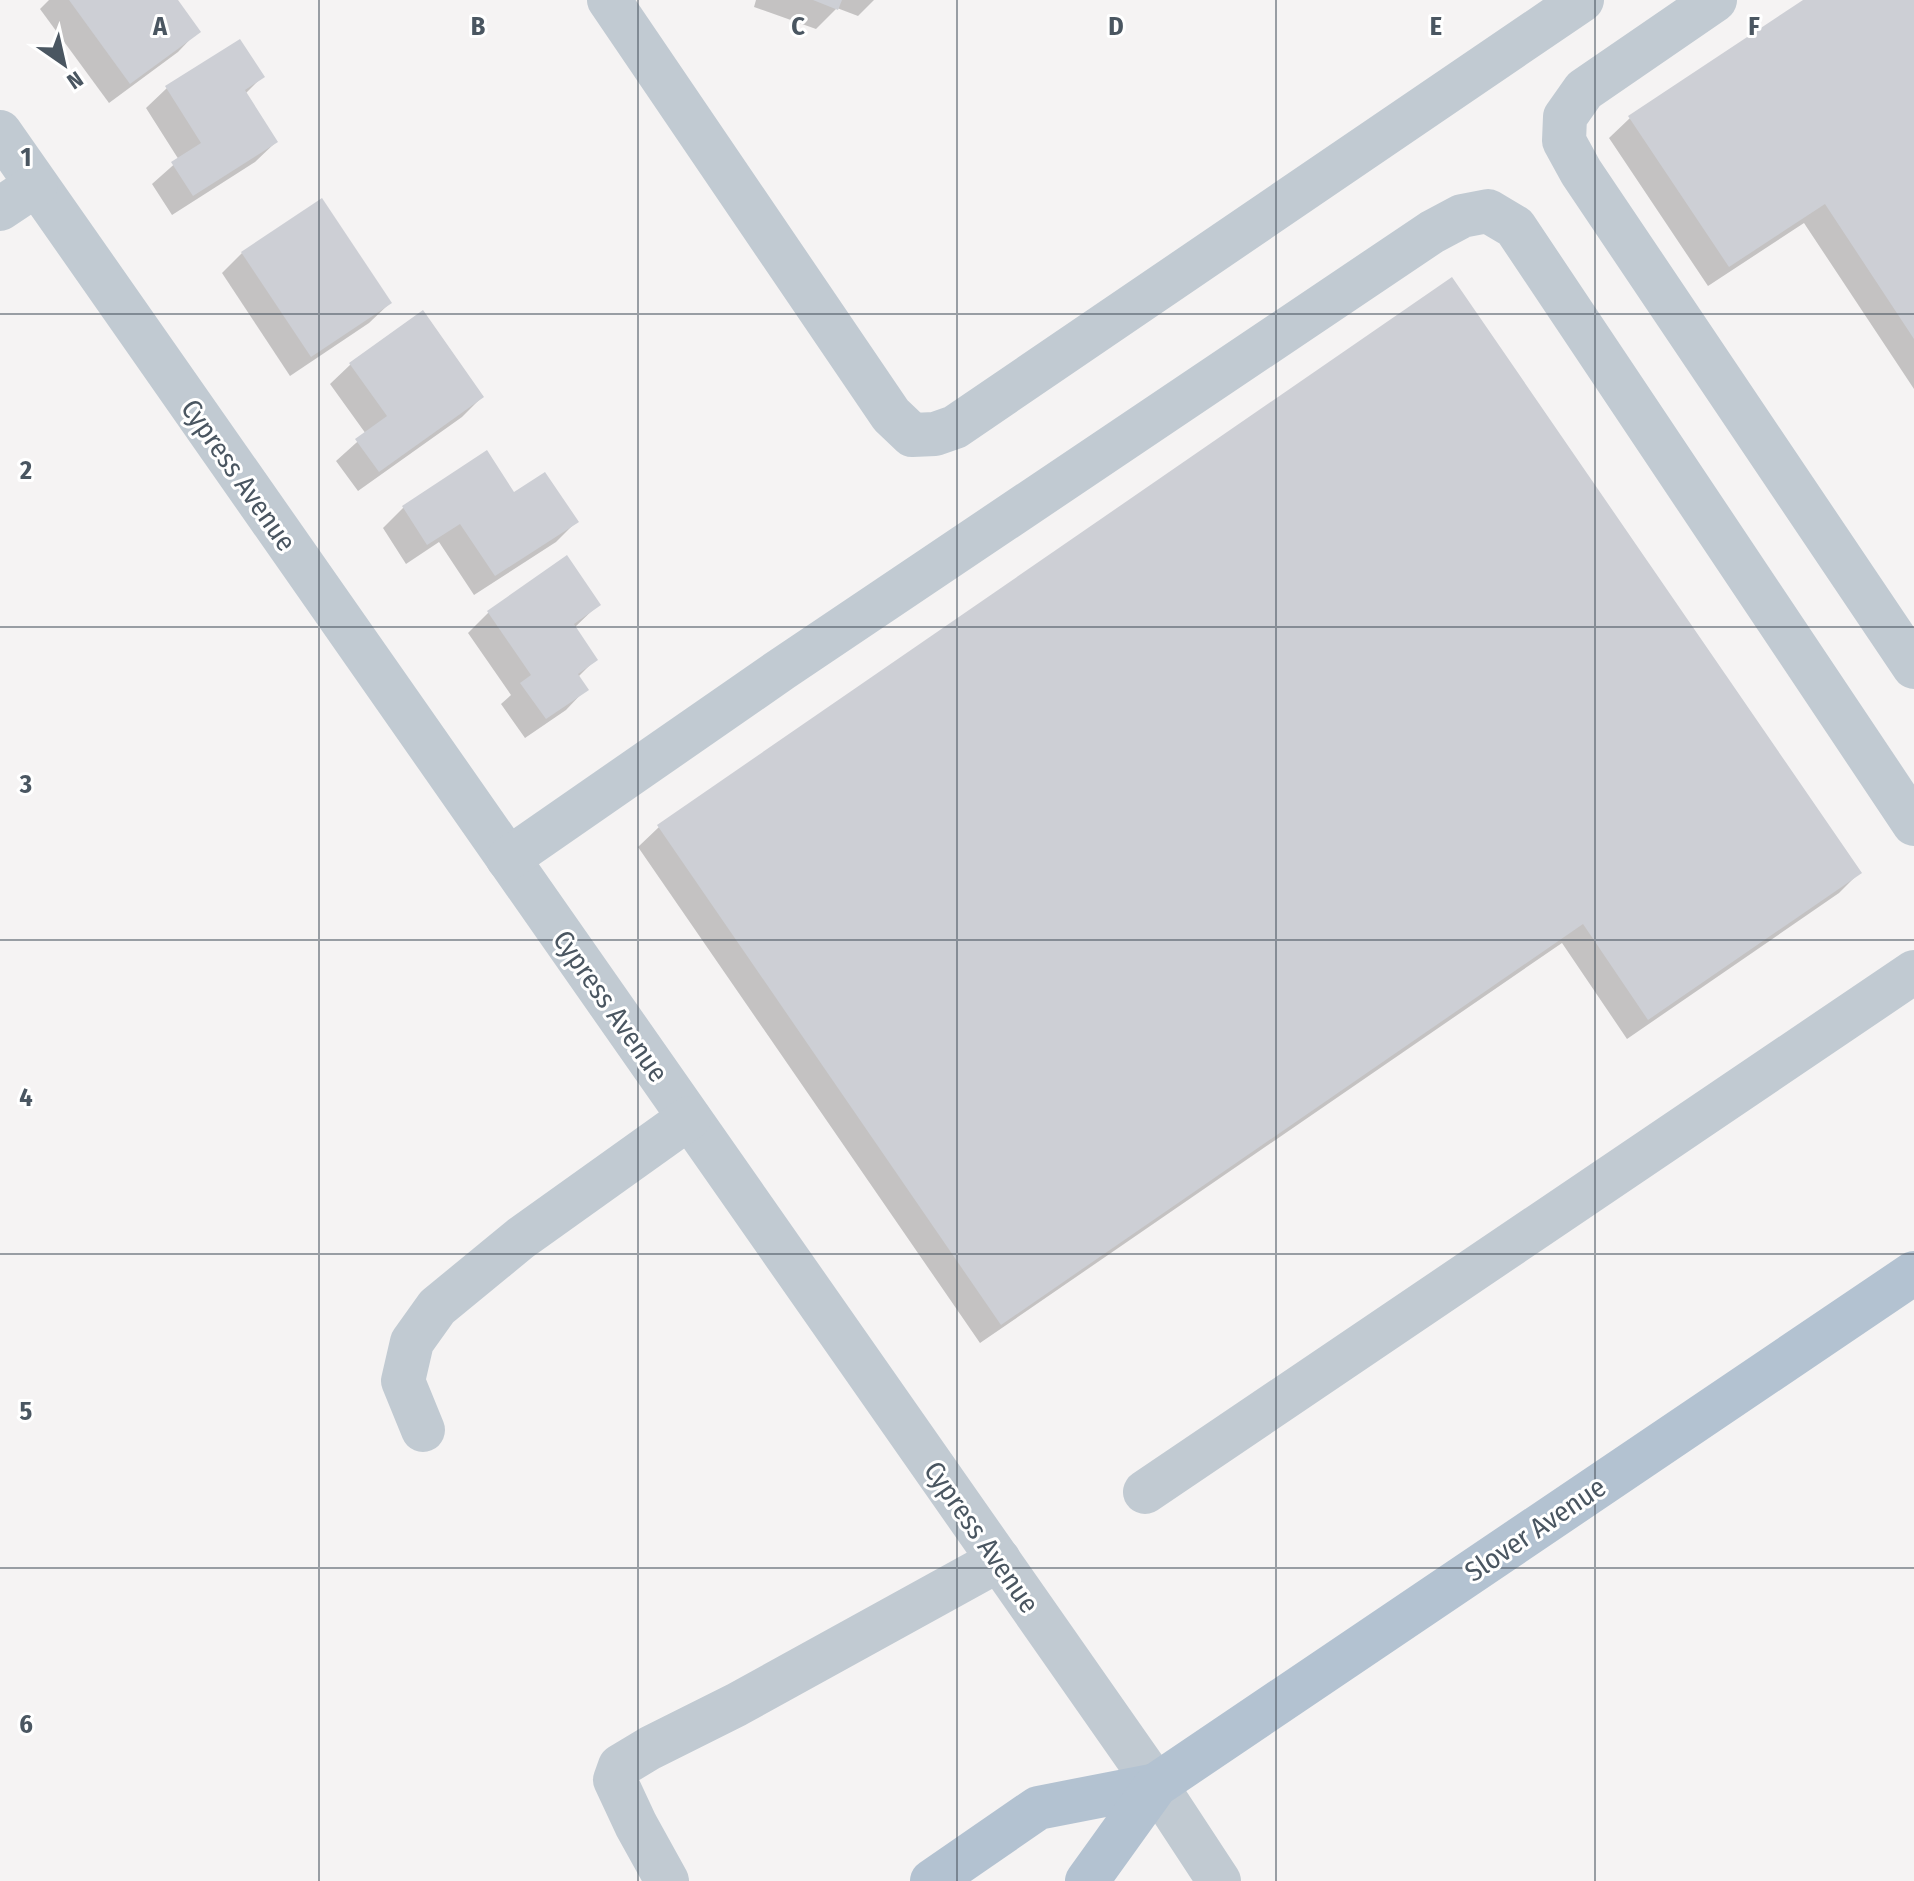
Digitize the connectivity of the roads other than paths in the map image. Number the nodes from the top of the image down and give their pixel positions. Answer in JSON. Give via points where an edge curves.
{"nodes":[{"id":1,"x":609,"y":0,"type":"edge"},
{"id":2,"x":1582,"y":0,"type":"edge"},
{"id":3,"x":1715,"y":0,"type":"edge"},
{"id":4,"x":0,"y":132,"type":"edge"},
{"id":5,"x":36,"y":185,"type":"junction"},
{"id":6,"x":0,"y":209,"type":"edge"},
{"id":7,"x":1914,"y":667,"type":"edge"},
{"id":8,"x":1914,"y":824,"type":"edge"},
{"id":9,"x":508,"y":859,"type":"junction"},
{"id":10,"x":1914,"y":972,"type":"edge"},
{"id":11,"x":689,"y":1118,"type":"junction"},
{"id":12,"x":1914,"y":1273,"type":"edge"},
{"id":13,"x":423,"y":1430,"type":"dead end"},
{"id":14,"x":1145,"y":1492,"type":"dead end"},
{"id":15,"x":999,"y":1560,"type":"junction"},
{"id":16,"x":1156,"y":1785,"type":"junction"},
{"id":17,"x":667,"y":1881,"type":"edge"},
{"id":18,"x":932,"y":1881,"type":"edge"},
{"id":19,"x":1087,"y":1881,"type":"edge"},
{"id":20,"x":1219,"y":1881,"type":"edge"}],
"edges":[{"from":1,"to":2,"type":"street","via":[[891,415],[912,435],[955,427]]},
{"from":3,"to":7,"type":"street","via":[[1584,90],[1565,117],[1564,141]]},
{"from":4,"to":5,"type":"street","name":"Cypress Avenue"},
{"from":5,"to":6,"type":"street"},
{"from":5,"to":9,"type":"street","name":"Cypress Avenue"},
{"from":8,"to":9,"type":"street","via":[[1515,227],[1488,211],[1462,216],[1432,232]]},
{"from":9,"to":11,"type":"street","name":"Cypress Avenue"},
{"from":10,"to":14,"type":"street"},
{"from":11,"to":13,"type":"street","via":[[521,1238],[437,1307],[412,1342],[403,1381]]},
{"from":11,"to":15,"type":"street","name":"Cypress Avenue"},
{"from":12,"to":16,"type":"main road","name":"Slover Avenue"},
{"from":15,"to":16,"type":"street","name":"Cypress Avenue"},
{"from":15,"to":17,"type":"street","via":[[620,1766],[615,1780]]},
{"from":16,"to":18,"type":"main road","name":"Slover Avenue","via":[[1038,1808]]},
{"from":16,"to":19,"type":"main road","name":"Slover Avenue"},
{"from":16,"to":20,"type":"street","name":"Cypress Avenue"}]}
